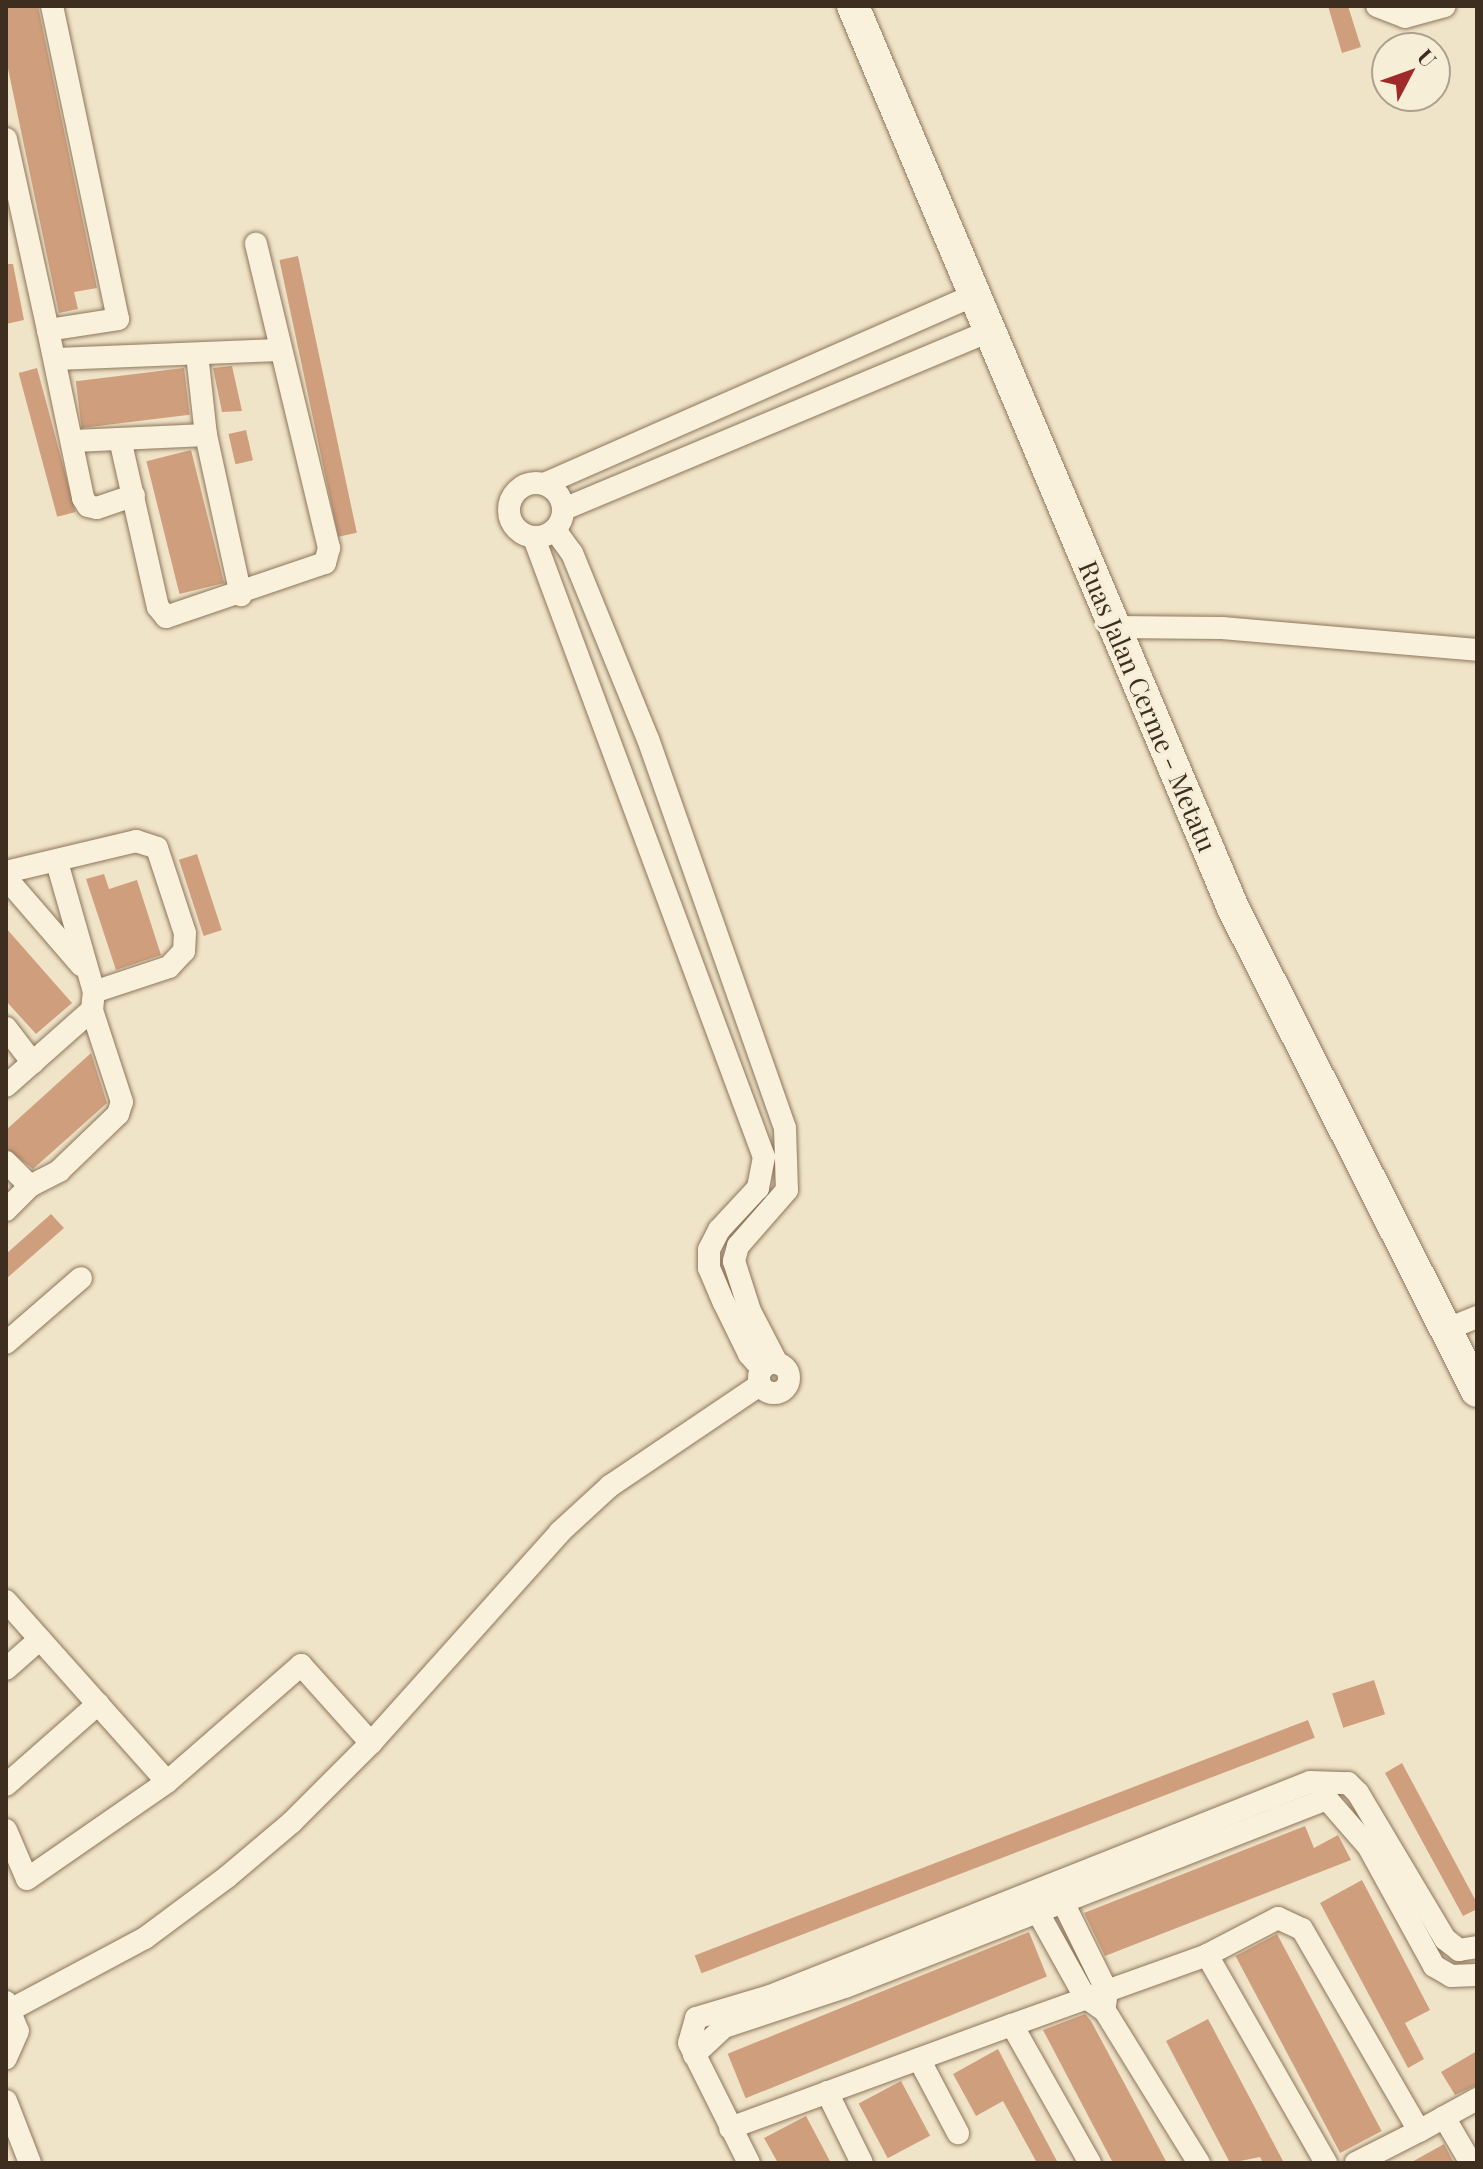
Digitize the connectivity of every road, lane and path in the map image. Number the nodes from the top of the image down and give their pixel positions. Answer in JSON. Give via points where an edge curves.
{"nodes":[{"id":1,"x":52,"y":6,"type":"edge"},
{"id":2,"x":853,"y":6,"type":"edge"},
{"id":3,"x":1377,"y":6,"type":"edge"},
{"id":4,"x":1445,"y":6,"type":"edge"},
{"id":5,"x":1414,"y":11,"type":"edge"},
{"id":6,"x":6,"y":139,"type":"edge"},
{"id":7,"x":256,"y":244,"type":"dead end"},
{"id":8,"x":975,"y":295,"type":"junction"},
{"id":9,"x":118,"y":319,"type":"junction"},
{"id":10,"x":48,"y":330,"type":"junction"},
{"id":11,"x":989,"y":331,"type":"junction"},
{"id":12,"x":280,"y":350,"type":"junction"},
{"id":13,"x":197,"y":354,"type":"junction"},
{"id":14,"x":121,"y":357,"type":"junction"},
{"id":15,"x":55,"y":359,"type":"junction"},
{"id":16,"x":744,"y":399,"type":"junction"},
{"id":17,"x":760,"y":431,"type":"junction"},
{"id":18,"x":206,"y":435,"type":"junction"},
{"id":19,"x":120,"y":439,"type":"junction"},
{"id":20,"x":74,"y":441,"type":"junction"},
{"id":21,"x":544,"y":484,"type":"junction"},
{"id":22,"x":134,"y":495,"type":"junction"},
{"id":23,"x":551,"y":526,"type":"junction"},
{"id":24,"x":241,"y":595,"type":"junction"},
{"id":25,"x":1115,"y":627,"type":"junction"},
{"id":26,"x":1477,"y":650,"type":"edge"},
{"id":27,"x":663,"y":791,"type":"junction"},
{"id":28,"x":633,"y":803,"type":"junction"},
{"id":29,"x":57,"y":862,"type":"junction"},
{"id":30,"x":6,"y":872,"type":"edge"},
{"id":31,"x":6,"y":878,"type":"edge"},
{"id":32,"x":84,"y":968,"type":"junction"},
{"id":33,"x":93,"y":1001,"type":"junction"},
{"id":34,"x":6,"y":1028,"type":"edge"},
{"id":35,"x":33,"y":1063,"type":"junction"},
{"id":36,"x":6,"y":1086,"type":"edge"},
{"id":37,"x":6,"y":1162,"type":"edge"},
{"id":38,"x":30,"y":1186,"type":"junction"},
{"id":39,"x":6,"y":1210,"type":"edge"},
{"id":40,"x":81,"y":1278,"type":"dead end"},
{"id":41,"x":1477,"y":1317,"type":"edge"},
{"id":42,"x":1445,"y":1330,"type":"junction"},
{"id":43,"x":6,"y":1343,"type":"edge"},
{"id":44,"x":767,"y":1372,"type":"junction"},
{"id":45,"x":1477,"y":1391,"type":"edge"},
{"id":46,"x":6,"y":1601,"type":"edge"},
{"id":47,"x":40,"y":1639,"type":"junction"},
{"id":48,"x":6,"y":1669,"type":"edge"},
{"id":49,"x":98,"y":1704,"type":"junction"},
{"id":50,"x":371,"y":1743,"type":"junction"},
{"id":51,"x":167,"y":1782,"type":"junction"},
{"id":52,"x":6,"y":1785,"type":"edge"},
{"id":53,"x":1332,"y":1790,"type":"junction"},
{"id":54,"x":6,"y":1830,"type":"edge"},
{"id":55,"x":1057,"y":1892,"type":"junction"},
{"id":56,"x":1032,"y":1902,"type":"junction"},
{"id":57,"x":1477,"y":1947,"type":"edge"},
{"id":58,"x":1207,"y":1955,"type":"junction"},
{"id":59,"x":1477,"y":1975,"type":"edge"},
{"id":60,"x":1099,"y":2000,"type":"junction"},
{"id":61,"x":9,"y":2005,"type":"edge"},
{"id":62,"x":1012,"y":2025,"type":"junction"},
{"id":63,"x":6,"y":2058,"type":"edge"},
{"id":64,"x":919,"y":2059,"type":"junction"},
{"id":65,"x":827,"y":2092,"type":"junction"},
{"id":66,"x":1477,"y":2099,"type":"edge"},
{"id":67,"x":6,"y":2101,"type":"edge"},
{"id":68,"x":1444,"y":2117,"type":"junction"},
{"id":69,"x":730,"y":2128,"type":"junction"},
{"id":70,"x":1419,"y":2131,"type":"junction"},
{"id":71,"x":958,"y":2133,"type":"dead end"},
{"id":72,"x":30,"y":2163,"type":"edge"},
{"id":73,"x":749,"y":2163,"type":"edge"},
{"id":74,"x":862,"y":2163,"type":"edge"},
{"id":75,"x":1090,"y":2163,"type":"edge"},
{"id":76,"x":1199,"y":2163,"type":"edge"},
{"id":77,"x":1326,"y":2163,"type":"edge"},
{"id":78,"x":1356,"y":2163,"type":"edge"},
{"id":79,"x":1471,"y":2163,"type":"edge"}],
"edges":[{"from":1,"to":9,"type":"street"},
{"from":2,"to":8,"type":"main road","name":"Ruas Jalan Cerme - Metatu"},
{"from":3,"to":5,"type":"street","via":[[1391,15]]},
{"from":4,"to":5,"type":"street"},
{"from":6,"to":10,"type":"street"},
{"from":7,"to":12,"type":"street"},
{"from":8,"to":11,"type":"main road","name":"Ruas Jalan Cerme - Metatu"},
{"from":8,"to":16,"type":"street"},
{"from":9,"to":10,"type":"street"},
{"from":9,"to":14,"type":"street"},
{"from":10,"to":15,"type":"street"},
{"from":11,"to":17,"type":"street"},
{"from":11,"to":25,"type":"main road","name":"Ruas Jalan Cerme - Metatu"},
{"from":12,"to":13,"type":"street"},
{"from":12,"to":24,"type":"street","via":[[328,558],[321,568]]},
{"from":13,"to":14,"type":"street"},
{"from":13,"to":18,"type":"street"},
{"from":14,"to":15,"type":"street"},
{"from":15,"to":20,"type":"street"},
{"from":16,"to":17,"type":"street"},
{"from":16,"to":21,"type":"street"},
{"from":17,"to":23,"type":"street"},
{"from":18,"to":19,"type":"street"},
{"from":18,"to":24,"type":"street"},
{"from":19,"to":20,"type":"street"},
{"from":19,"to":22,"type":"street"},
{"from":20,"to":22,"type":"street","via":[[88,506]]},
{"from":21,"to":23,"type":"street","via":[[561,498]]},
{"from":21,"to":23,"type":"street","via":[[522,487],[509,505],[514,527]]},
{"from":22,"to":24,"type":"street","via":[[163,615],[170,619]]},
{"from":23,"to":27,"type":"street","via":[[575,561],[648,739]]},
{"from":23,"to":28,"type":"street"},
{"from":25,"to":26,"type":"street","via":[[1222,628]]},
{"from":25,"to":42,"type":"main road","name":"Ruas Jalan Cerme - Metatu","via":[[1233,908]]},
{"from":27,"to":28,"type":"street"},
{"from":27,"to":44,"type":"street","via":[[785,1128],[787,1190],[738,1246],[734,1261]]},
{"from":28,"to":44,"type":"street","via":[[764,1157],[758,1188],[719,1230],[709,1250],[709,1268],[749,1354]]},
{"from":29,"to":30,"type":"street"},
{"from":29,"to":32,"type":"street"},
{"from":29,"to":33,"type":"street","via":[[148,841],[157,848],[185,933],[184,951],[169,967]]},
{"from":31,"to":32,"type":"street"},
{"from":32,"to":33,"type":"street"},
{"from":33,"to":35,"type":"street"},
{"from":33,"to":38,"type":"street","via":[[122,1102],[118,1114],[59,1171]]},
{"from":34,"to":35,"type":"street"},
{"from":35,"to":36,"type":"street"},
{"from":37,"to":38,"type":"street"},
{"from":38,"to":39,"type":"street"},
{"from":40,"to":43,"type":"street"},
{"from":41,"to":42,"type":"street"},
{"from":42,"to":45,"type":"main road","name":"Ruas Jalan Cerme - Metatu"},
{"from":44,"to":50,"type":"street","via":[[610,1486],[560,1532]]},
{"from":46,"to":47,"type":"street"},
{"from":47,"to":48,"type":"street"},
{"from":47,"to":49,"type":"street"},
{"from":49,"to":51,"type":"street"},
{"from":49,"to":52,"type":"street"},
{"from":50,"to":51,"type":"street","via":[[301,1665]]},
{"from":50,"to":61,"type":"street","via":[[292,1822],[145,1938]]},
{"from":51,"to":54,"type":"street","via":[[27,1879]]},
{"from":53,"to":55,"type":"street","via":[[1310,1782]]},
{"from":53,"to":57,"type":"street","via":[[1358,1793],[1445,1939],[1459,1950]]},
{"from":53,"to":59,"type":"street","via":[[1434,1966],[1451,1976]]},
{"from":55,"to":56,"type":"street"},
{"from":55,"to":60,"type":"street"},
{"from":56,"to":60,"type":"street"},
{"from":56,"to":69,"type":"street","via":[[696,2018],[689,2030],[694,2055]]},
{"from":58,"to":60,"type":"street"},
{"from":58,"to":70,"type":"street","via":[[1278,1918],[1302,1929]]},
{"from":58,"to":77,"type":"street"},
{"from":60,"to":62,"type":"street"},
{"from":60,"to":76,"type":"street"},
{"from":61,"to":63,"type":"street","via":[[18,2031]]},
{"from":62,"to":64,"type":"street"},
{"from":62,"to":75,"type":"street"},
{"from":64,"to":65,"type":"street"},
{"from":64,"to":71,"type":"street"},
{"from":65,"to":69,"type":"street"},
{"from":65,"to":74,"type":"street"},
{"from":66,"to":68,"type":"street"},
{"from":67,"to":72,"type":"street"},
{"from":68,"to":70,"type":"street"},
{"from":68,"to":79,"type":"street"},
{"from":69,"to":73,"type":"street"},
{"from":70,"to":78,"type":"street"}]}
